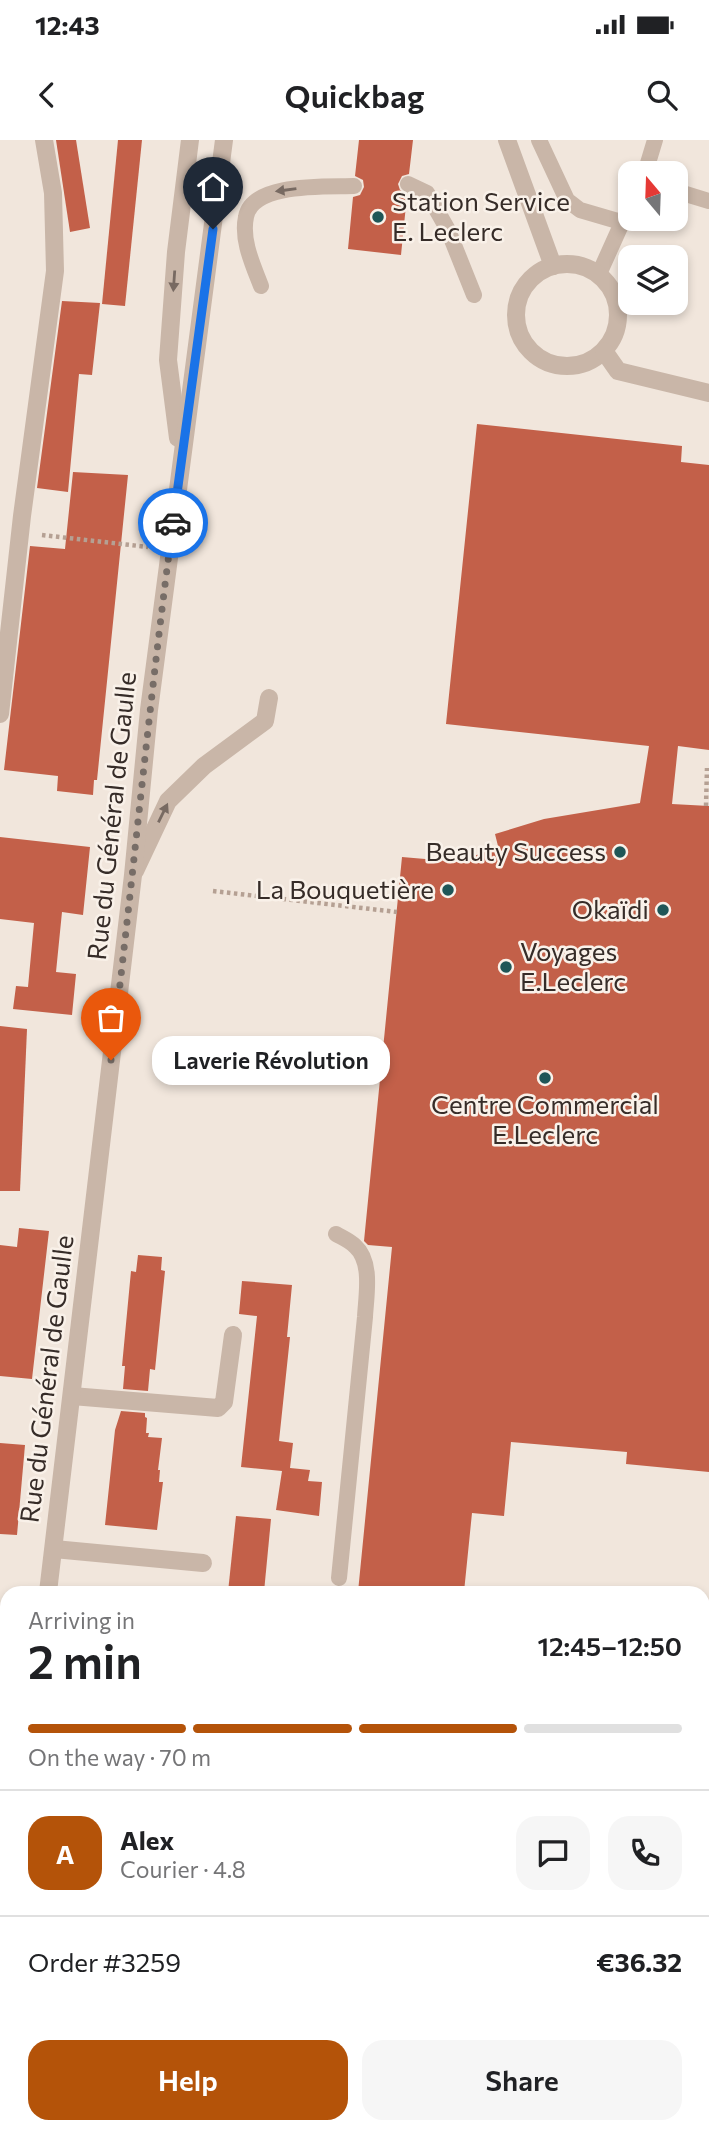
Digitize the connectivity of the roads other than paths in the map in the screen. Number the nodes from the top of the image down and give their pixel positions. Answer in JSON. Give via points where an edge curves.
{"nodes":[{"id":1,"x":44,"y":140,"type":"edge"},
{"id":2,"x":190,"y":140,"type":"edge"},
{"id":3,"x":225,"y":140,"type":"edge"},
{"id":4,"x":507,"y":140,"type":"edge"},
{"id":5,"x":539,"y":140,"type":"edge"},
{"id":6,"x":655,"y":140,"type":"edge"},
{"id":7,"x":649,"y":161,"type":"edge"},
{"id":8,"x":408,"y":184,"type":"dead end"},
{"id":9,"x":354,"y":186,"type":"dead end"},
{"id":10,"x":688,"y":195,"type":"edge"},
{"id":11,"x":709,"y":201,"type":"edge"},
{"id":12,"x":618,"y":221,"type":"edge"},
{"id":13,"x":618,"y":229,"type":"edge"},
{"id":14,"x":553,"y":266,"type":"junction"},
{"id":15,"x":599,"y":274,"type":"junction"},
{"id":16,"x":261,"y":286,"type":"dead end"},
{"id":17,"x":474,"y":295,"type":"dead end"},
{"id":18,"x":604,"y":351,"type":"junction"},
{"id":19,"x":709,"y":393,"type":"edge"},
{"id":20,"x":181,"y":463,"type":"junction"},
{"id":21,"x":269,"y":698,"type":"dead end"},
{"id":22,"x":0,"y":714,"type":"edge"},
{"id":23,"x":133,"y":874,"type":"junction"},
{"id":24,"x":337,"y":1234,"type":"dead end"},
{"id":25,"x":233,"y":1335,"type":"dead end"},
{"id":26,"x":72,"y":1396,"type":"junction"},
{"id":27,"x":54,"y":1549,"type":"junction"},
{"id":28,"x":203,"y":1563,"type":"dead end"},
{"id":29,"x":339,"y":1578,"type":"dead end"},
{"id":30,"x":49,"y":1586,"type":"edge"}],
"edges":[{"from":1,"to":22,"type":"street","via":[[52,193],[55,271]]},
{"from":2,"to":20,"type":"street","one_way":true,"via":[[168,360]]},
{"from":3,"to":20,"type":"street"},
{"from":4,"to":14,"type":"street"},
{"from":5,"to":12,"type":"lane","via":[[567,200]]},
{"from":6,"to":7,"type":"lane"},
{"from":8,"to":17,"type":"lane","via":[[427,193],[448,230]]},
{"from":9,"to":16,"type":"lane","one_way":true,"via":[[279,190],[255,201],[246,216],[247,246]]},
{"from":10,"to":11,"type":"lane"},
{"from":13,"to":15,"type":"lane"},
{"from":14,"to":15,"type":"street","via":[[569,264]]},
{"from":14,"to":18,"type":"street","via":[[529,281],[517,306],[518,327],[527,347],[550,364],[565,366],[593,360]]},
{"from":15,"to":18,"type":"street","via":[[619,311],[613,340]]},
{"from":18,"to":19,"type":"street","via":[[618,371]]},
{"from":20,"to":23,"type":"street","name":"Rue du Général de Gaulle"},
{"from":23,"to":21,"type":"street","one_way":true,"via":[[169,801],[204,766],[265,722]]},
{"from":23,"to":26,"type":"street","name":"Rue du Général de Gaulle"},
{"from":24,"to":29,"type":"lane","via":[[357,1247],[367,1273]]},
{"from":25,"to":26,"type":"street","via":[[224,1402],[218,1408]]},
{"from":26,"to":27,"type":"street","name":"Rue du Général de Gaulle"},
{"from":27,"to":28,"type":"street"},
{"from":27,"to":30,"type":"street","name":"Rue du Général de Gaulle"}]}
